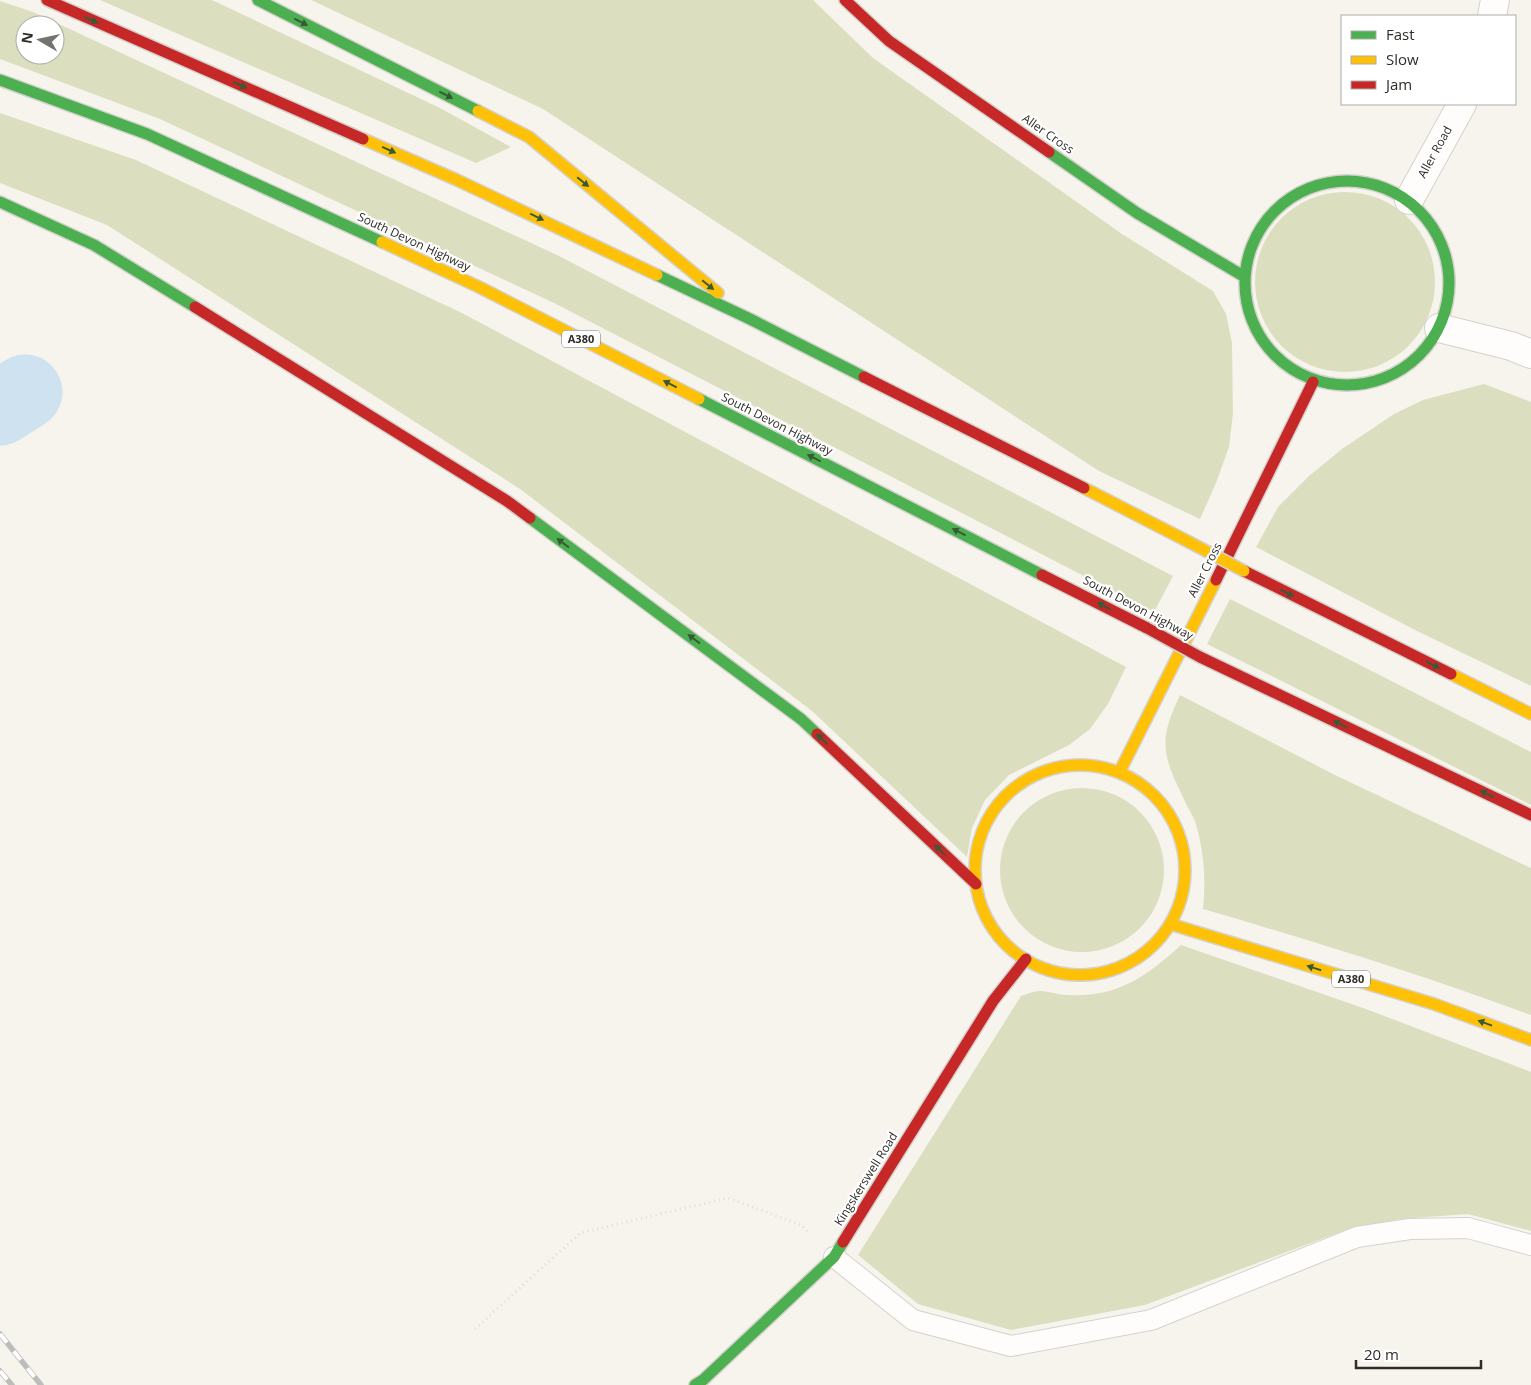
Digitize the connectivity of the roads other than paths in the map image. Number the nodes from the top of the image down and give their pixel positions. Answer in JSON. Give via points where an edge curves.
{"nodes":[{"id":1,"x":47,"y":0,"type":"edge"},
{"id":2,"x":258,"y":0,"type":"edge"},
{"id":3,"x":845,"y":0,"type":"edge"},
{"id":4,"x":1495,"y":0,"type":"edge"},
{"id":5,"x":1492,"y":15,"type":"edge"},
{"id":6,"x":0,"y":80,"type":"edge"},
{"id":7,"x":1461,"y":105,"type":"edge"},
{"id":8,"x":1409,"y":200,"type":"junction"},
{"id":9,"x":0,"y":202,"type":"edge"},
{"id":10,"x":1245,"y":276,"type":"junction"},
{"id":11,"x":750,"y":319,"type":"junction"},
{"id":12,"x":1439,"y":328,"type":"junction"},
{"id":13,"x":1531,"y":354,"type":"edge"},
{"id":14,"x":1313,"y":382,"type":"junction"},
{"id":15,"x":1531,"y":714,"type":"edge"},
{"id":16,"x":1120,"y":771,"type":"junction"},
{"id":17,"x":1531,"y":815,"type":"edge"},
{"id":18,"x":976,"y":884,"type":"junction"},
{"id":19,"x":1170,"y":924,"type":"junction"},
{"id":20,"x":1026,"y":959,"type":"junction"},
{"id":21,"x":1531,"y":1040,"type":"edge"},
{"id":22,"x":1531,"y":1245,"type":"edge"},
{"id":23,"x":834,"y":1257,"type":"junction"},
{"id":24,"x":695,"y":1385,"type":"edge"}],
"edges":[{"from":1,"to":11,"type":"main road","one_way":true,"via":[[457,180]]},
{"from":2,"to":11,"type":"main road","one_way":true,"via":[[529,138]]},
{"from":3,"to":10,"type":"main road","name":"Aller Cross","via":[[889,41],[1129,208]]},
{"from":4,"to":5,"type":"street"},
{"from":17,"to":6,"type":"main road","name":"South Devon Highway","number":"A380","one_way":true,"bridge":true,"via":[[1200,657],[479,287],[147,134]]},
{"from":7,"to":8,"type":"street","name":"Aller Road"},
{"from":8,"to":10,"type":"main road","via":[[1379,186],[1347,180],[1309,188],[1273,212],[1254,242]]},
{"from":8,"to":12,"type":"main road","via":[[1429,221],[1442,245],[1449,272],[1448,301]]},
{"from":18,"to":9,"type":"main road","one_way":true,"via":[[801,719],[507,501],[94,244]]},
{"from":10,"to":14,"type":"main road","via":[[1246,300],[1258,333],[1280,361]]},
{"from":11,"to":15,"type":"main road","one_way":true,"bridge":true},
{"from":12,"to":13,"type":"street"},
{"from":12,"to":14,"type":"main road","via":[[1421,355],[1394,374],[1360,385],[1336,386]]},
{"from":14,"to":16,"type":"main road","name":"Aller Cross"},
{"from":16,"to":18,"type":"main road","via":[[1078,765],[1044,771],[1013,789],[990,816],[977,848]]},
{"from":16,"to":19,"type":"main road","via":[[1141,784],[1164,806],[1179,834],[1185,864],[1183,888]]},
{"from":18,"to":20,"type":"main road","via":[[986,919]]},
{"from":19,"to":20,"type":"main road","via":[[1143,954],[1126,965],[1098,974],[1068,975],[1039,967]]},
{"from":21,"to":19,"type":"main road","number":"A380","one_way":true,"via":[[1434,1004]]},
{"from":20,"to":23,"type":"main road","name":"Kingskerswell Road","via":[[993,1001]]},
{"from":22,"to":23,"type":"lane","via":[[1468,1228],[1410,1230],[1357,1237],[1151,1320],[1011,1346],[913,1320]]},
{"from":23,"to":24,"type":"main road","name":"Kingskerswell Road"}]}
